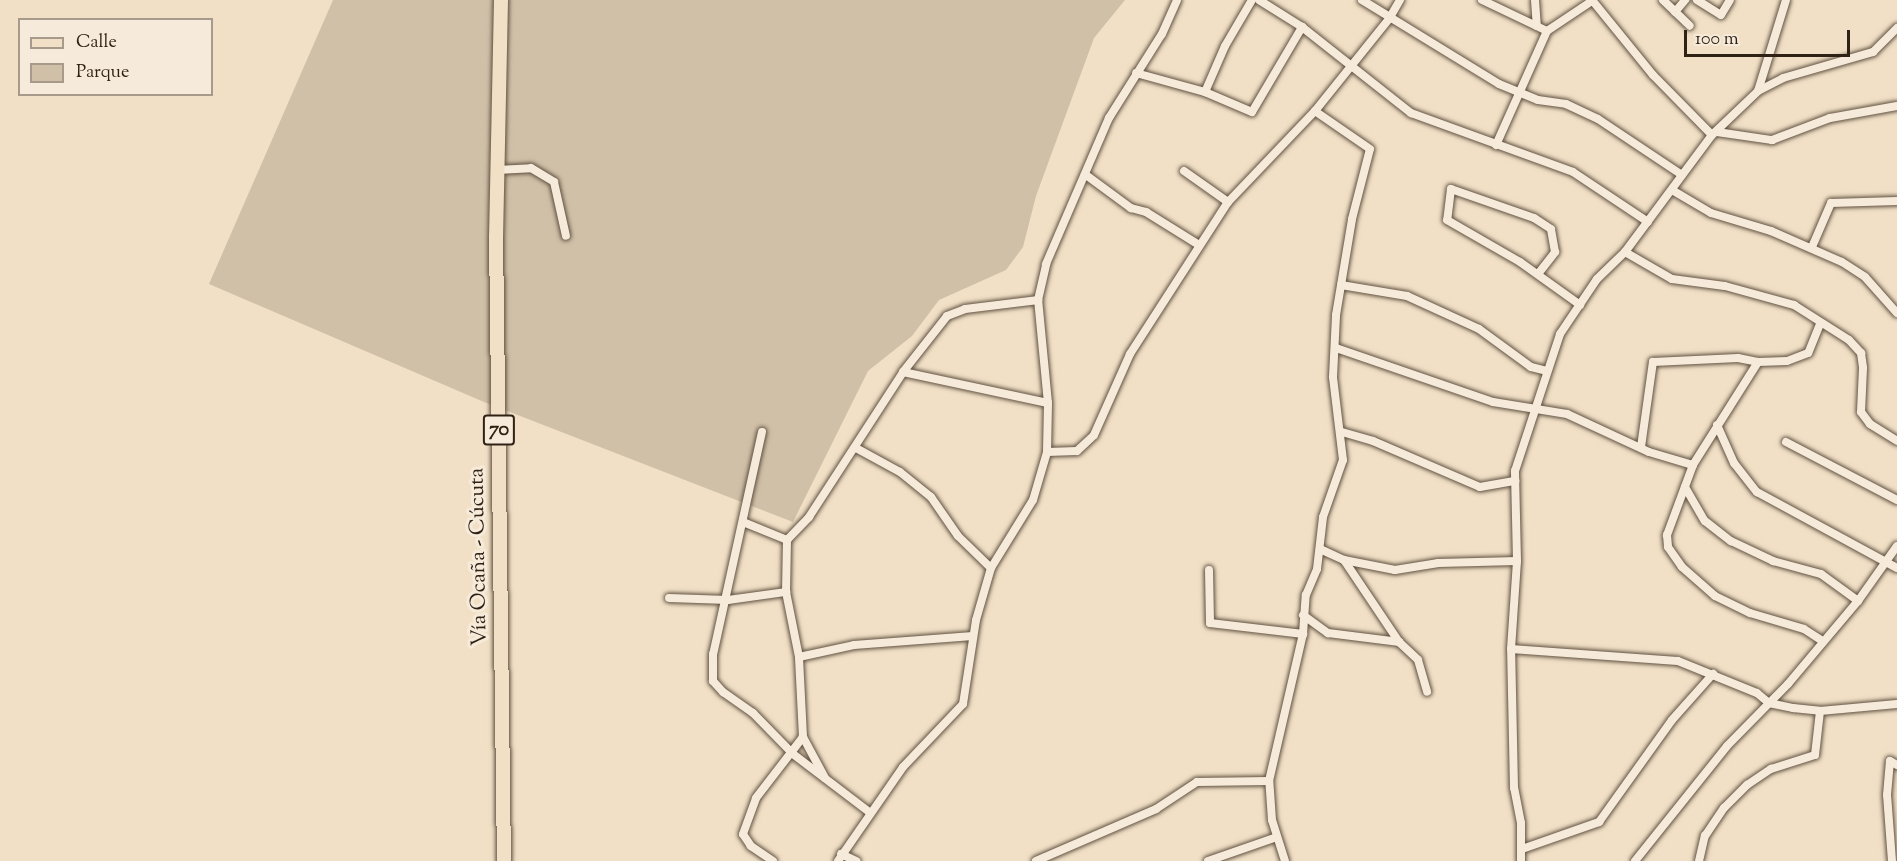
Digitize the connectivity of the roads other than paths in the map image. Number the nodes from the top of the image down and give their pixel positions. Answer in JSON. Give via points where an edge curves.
{"nodes":[{"id":1,"x":501,"y":0,"type":"edge"},
{"id":2,"x":1177,"y":0,"type":"edge"},
{"id":3,"x":1252,"y":0,"type":"edge"},
{"id":4,"x":1259,"y":0,"type":"edge"},
{"id":5,"x":1362,"y":0,"type":"edge"},
{"id":6,"x":1400,"y":0,"type":"edge"},
{"id":7,"x":1482,"y":0,"type":"edge"},
{"id":8,"x":1535,"y":0,"type":"edge"},
{"id":9,"x":1663,"y":0,"type":"edge"},
{"id":10,"x":1685,"y":0,"type":"edge"},
{"id":11,"x":1697,"y":0,"type":"edge"},
{"id":12,"x":1730,"y":0,"type":"edge"},
{"id":13,"x":1785,"y":0,"type":"edge"},
{"id":14,"x":1592,"y":1,"type":"edge"},
{"id":15,"x":1676,"y":12,"type":"junction"},
{"id":16,"x":1389,"y":19,"type":"junction"},
{"id":17,"x":1690,"y":26,"type":"dead end"},
{"id":18,"x":1302,"y":27,"type":"junction"},
{"id":19,"x":1537,"y":27,"type":"junction"},
{"id":20,"x":1897,"y":28,"type":"edge"},
{"id":21,"x":1547,"y":31,"type":"junction"},
{"id":22,"x":1353,"y":66,"type":"junction"},
{"id":23,"x":1136,"y":73,"type":"junction"},
{"id":24,"x":1758,"y":91,"type":"junction"},
{"id":25,"x":1204,"y":92,"type":"junction"},
{"id":26,"x":1519,"y":94,"type":"junction"},
{"id":27,"x":1897,"y":106,"type":"edge"},
{"id":28,"x":1315,"y":111,"type":"junction"},
{"id":29,"x":1715,"y":134,"type":"junction"},
{"id":30,"x":1496,"y":145,"type":"junction"},
{"id":31,"x":497,"y":170,"type":"junction"},
{"id":32,"x":1184,"y":171,"type":"dead end"},
{"id":33,"x":1086,"y":175,"type":"junction"},
{"id":34,"x":1682,"y":175,"type":"junction"},
{"id":35,"x":1672,"y":190,"type":"junction"},
{"id":36,"x":1897,"y":201,"type":"edge"},
{"id":37,"x":1228,"y":202,"type":"junction"},
{"id":38,"x":1648,"y":222,"type":"junction"},
{"id":39,"x":566,"y":236,"type":"dead end"},
{"id":40,"x":1199,"y":245,"type":"junction"},
{"id":41,"x":1812,"y":247,"type":"junction"},
{"id":42,"x":1625,"y":252,"type":"junction"},
{"id":43,"x":1538,"y":274,"type":"junction"},
{"id":44,"x":1341,"y":285,"type":"junction"},
{"id":45,"x":1038,"y":300,"type":"junction"},
{"id":46,"x":1580,"y":305,"type":"junction"},
{"id":47,"x":1897,"y":313,"type":"edge"},
{"id":48,"x":1820,"y":324,"type":"junction"},
{"id":49,"x":1336,"y":348,"type":"junction"},
{"id":50,"x":1758,"y":362,"type":"junction"},
{"id":51,"x":1547,"y":371,"type":"junction"},
{"id":52,"x":903,"y":372,"type":"junction"},
{"id":53,"x":1048,"y":403,"type":"junction"},
{"id":54,"x":1535,"y":411,"type":"junction"},
{"id":55,"x":1717,"y":425,"type":"junction"},
{"id":56,"x":762,"y":432,"type":"dead end"},
{"id":57,"x":1342,"y":432,"type":"junction"},
{"id":58,"x":1897,"y":441,"type":"edge"},
{"id":59,"x":1786,"y":442,"type":"dead end"},
{"id":60,"x":1641,"y":447,"type":"junction"},
{"id":61,"x":856,"y":448,"type":"junction"},
{"id":62,"x":1047,"y":452,"type":"junction"},
{"id":63,"x":1693,"y":465,"type":"junction"},
{"id":64,"x":1515,"y":481,"type":"junction"},
{"id":65,"x":1686,"y":487,"type":"junction"},
{"id":66,"x":1897,"y":500,"type":"edge"},
{"id":67,"x":743,"y":522,"type":"junction"},
{"id":68,"x":788,"y":540,"type":"junction"},
{"id":69,"x":1897,"y":546,"type":"edge"},
{"id":70,"x":1320,"y":549,"type":"junction"},
{"id":71,"x":1344,"y":560,"type":"junction"},
{"id":72,"x":1517,"y":561,"type":"junction"},
{"id":73,"x":1888,"y":561,"type":"junction"},
{"id":74,"x":991,"y":568,"type":"junction"},
{"id":75,"x":1897,"y":568,"type":"edge"},
{"id":76,"x":1209,"y":570,"type":"dead end"},
{"id":77,"x":786,"y":592,"type":"junction"},
{"id":78,"x":669,"y":598,"type":"dead end"},
{"id":79,"x":728,"y":600,"type":"junction"},
{"id":80,"x":1858,"y":601,"type":"junction"},
{"id":81,"x":1303,"y":615,"type":"junction"},
{"id":82,"x":1303,"y":634,"type":"junction"},
{"id":83,"x":973,"y":636,"type":"junction"},
{"id":84,"x":1821,"y":640,"type":"junction"},
{"id":85,"x":1399,"y":642,"type":"junction"},
{"id":86,"x":1510,"y":650,"type":"junction"},
{"id":87,"x":798,"y":657,"type":"junction"},
{"id":88,"x":1713,"y":674,"type":"junction"},
{"id":89,"x":1427,"y":692,"type":"dead end"},
{"id":90,"x":1769,"y":703,"type":"junction"},
{"id":91,"x":1897,"y":704,"type":"edge"},
{"id":92,"x":1820,"y":711,"type":"junction"},
{"id":93,"x":803,"y":738,"type":"junction"},
{"id":94,"x":793,"y":754,"type":"junction"},
{"id":95,"x":1897,"y":765,"type":"edge"},
{"id":96,"x":825,"y":777,"type":"junction"},
{"id":97,"x":1269,"y":781,"type":"junction"},
{"id":98,"x":869,"y":812,"type":"junction"},
{"id":99,"x":1277,"y":837,"type":"junction"},
{"id":100,"x":1522,"y":849,"type":"junction"},
{"id":101,"x":840,"y":857,"type":"edge"},
{"id":102,"x":504,"y":861,"type":"edge"},
{"id":103,"x":773,"y":861,"type":"edge"},
{"id":104,"x":856,"y":861,"type":"edge"},
{"id":105,"x":1036,"y":861,"type":"edge"},
{"id":106,"x":1208,"y":861,"type":"edge"},
{"id":107,"x":1285,"y":861,"type":"edge"},
{"id":108,"x":1521,"y":861,"type":"edge"},
{"id":109,"x":1635,"y":861,"type":"edge"},
{"id":110,"x":1699,"y":861,"type":"edge"},
{"id":111,"x":1892,"y":861,"type":"edge"}],
"edges":[{"from":1,"to":31,"type":"main road","name":"Vía Ocaña - Cúcuta","number":"70"},
{"from":2,"to":23,"type":"street","via":[[1162,34]]},
{"from":3,"to":25,"type":"street"},
{"from":4,"to":18,"type":"street"},
{"from":5,"to":16,"type":"street"},
{"from":6,"to":16,"type":"street"},
{"from":7,"to":19,"type":"street"},
{"from":8,"to":19,"type":"street"},
{"from":9,"to":15,"type":"street"},
{"from":10,"to":15,"type":"street"},
{"from":11,"to":12,"type":"street","via":[[1721,15]]},
{"from":13,"to":24,"type":"street"},
{"from":14,"to":21,"type":"street"},
{"from":14,"to":29,"type":"street","via":[[1653,75]]},
{"from":15,"to":17,"type":"street"},
{"from":16,"to":22,"type":"street"},
{"from":16,"to":26,"type":"street"},
{"from":18,"to":22,"type":"street"},
{"from":18,"to":25,"type":"street","via":[[1252,112]]},
{"from":19,"to":21,"type":"street"},
{"from":20,"to":24,"type":"street","via":[[1873,52],[1783,78]]},
{"from":21,"to":26,"type":"street"},
{"from":22,"to":28,"type":"street"},
{"from":22,"to":30,"type":"street","via":[[1411,113]]},
{"from":23,"to":25,"type":"street"},
{"from":23,"to":33,"type":"street","via":[[1108,118]]},
{"from":24,"to":29,"type":"street"},
{"from":26,"to":30,"type":"street"},
{"from":26,"to":34,"type":"street","via":[[1566,104],[1598,119]]},
{"from":27,"to":29,"type":"street","via":[[1830,118],[1772,140]]},
{"from":28,"to":37,"type":"street"},
{"from":28,"to":44,"type":"street","via":[[1370,149],[1352,219]]},
{"from":29,"to":34,"type":"street"},
{"from":30,"to":38,"type":"street","via":[[1573,172]]},
{"from":31,"to":39,"type":"street","via":[[531,168],[554,182]]},
{"from":31,"to":102,"type":"main road","name":"Vía Ocaña - Cúcuta","number":"70"},
{"from":32,"to":37,"type":"street"},
{"from":33,"to":40,"type":"street","via":[[1131,208],[1146,212]]},
{"from":33,"to":45,"type":"street","via":[[1046,264]]},
{"from":34,"to":35,"type":"street"},
{"from":35,"to":38,"type":"street"},
{"from":35,"to":41,"type":"street","via":[[1711,213]]},
{"from":36,"to":41,"type":"street","via":[[1831,203]]},
{"from":37,"to":40,"type":"street"},
{"from":38,"to":42,"type":"street"},
{"from":40,"to":62,"type":"street","via":[[1130,354],[1094,435],[1077,451]]},
{"from":41,"to":47,"type":"street","via":[[1865,277]]},
{"from":42,"to":46,"type":"street","via":[[1598,279]]},
{"from":42,"to":48,"type":"street","via":[[1672,279],[1755,293],[1794,305]]},
{"from":43,"to":43,"type":"street","via":[[1447,220],[1451,189],[1534,218],[1551,229],[1555,252]]},
{"from":43,"to":46,"type":"street"},
{"from":44,"to":49,"type":"street"},
{"from":44,"to":51,"type":"street","via":[[1407,296],[1479,329],[1532,367]]},
{"from":45,"to":52,"type":"street","via":[[965,309],[947,316]]},
{"from":45,"to":53,"type":"street"},
{"from":46,"to":51,"type":"street","via":[[1560,334]]},
{"from":48,"to":50,"type":"street","via":[[1808,353],[1787,362]]},
{"from":48,"to":58,"type":"street","via":[[1850,340],[1861,353],[1861,412],[1870,424]]},
{"from":49,"to":54,"type":"street","via":[[1493,402]]},
{"from":49,"to":57,"type":"street","via":[[1333,377]]},
{"from":50,"to":55,"type":"street"},
{"from":50,"to":60,"type":"street","via":[[1717,358],[1653,362],[1649,368]]},
{"from":51,"to":54,"type":"street"},
{"from":52,"to":53,"type":"street"},
{"from":52,"to":61,"type":"street"},
{"from":53,"to":62,"type":"street"},
{"from":54,"to":60,"type":"street","via":[[1567,414]]},
{"from":54,"to":64,"type":"street"},
{"from":55,"to":63,"type":"street"},
{"from":55,"to":73,"type":"street","via":[[1734,463],[1757,492]]},
{"from":56,"to":67,"type":"street"},
{"from":57,"to":64,"type":"street","via":[[1480,487]]},
{"from":57,"to":70,"type":"street","via":[[1343,460],[1323,517]]},
{"from":59,"to":66,"type":"street"},
{"from":60,"to":63,"type":"street"},
{"from":61,"to":68,"type":"street","via":[[809,517]]},
{"from":61,"to":74,"type":"street","via":[[900,472],[931,497],[958,536]]},
{"from":62,"to":74,"type":"street","via":[[1033,500]]},
{"from":63,"to":65,"type":"street"},
{"from":64,"to":72,"type":"street"},
{"from":65,"to":80,"type":"street","via":[[1705,521],[1731,541],[1773,561],[1821,574]]},
{"from":65,"to":84,"type":"street","via":[[1667,535],[1668,547],[1686,572],[1715,596],[1750,613],[1804,629]]},
{"from":67,"to":68,"type":"street"},
{"from":67,"to":79,"type":"street"},
{"from":68,"to":77,"type":"street"},
{"from":69,"to":73,"type":"street"},
{"from":70,"to":71,"type":"street"},
{"from":70,"to":81,"type":"street"},
{"from":71,"to":72,"type":"street","via":[[1395,570],[1438,563]]},
{"from":71,"to":85,"type":"street"},
{"from":72,"to":86,"type":"street"},
{"from":73,"to":75,"type":"street"},
{"from":73,"to":80,"type":"street"},
{"from":74,"to":83,"type":"street"},
{"from":76,"to":82,"type":"street","via":[[1210,623]]},
{"from":77,"to":79,"type":"street"},
{"from":77,"to":87,"type":"street"},
{"from":78,"to":79,"type":"street"},
{"from":79,"to":94,"type":"street","via":[[713,654],[713,681],[723,693],[753,713]]},
{"from":80,"to":84,"type":"street"},
{"from":81,"to":82,"type":"street"},
{"from":81,"to":85,"type":"street","via":[[1328,633]]},
{"from":82,"to":97,"type":"street"},
{"from":83,"to":87,"type":"street","via":[[854,645]]},
{"from":83,"to":98,"type":"street","via":[[963,704],[903,767]]},
{"from":84,"to":90,"type":"street"},
{"from":85,"to":89,"type":"street","via":[[1418,660]]},
{"from":86,"to":88,"type":"street","via":[[1648,657],[1678,661]]},
{"from":86,"to":100,"type":"street","via":[[1514,788]]},
{"from":87,"to":93,"type":"street"},
{"from":88,"to":90,"type":"street","via":[[1757,693]]},
{"from":88,"to":100,"type":"street","via":[[1672,720],[1599,822]]},
{"from":90,"to":92,"type":"street"},
{"from":90,"to":109,"type":"street","via":[[1727,746]]},
{"from":91,"to":92,"type":"street"},
{"from":92,"to":110,"type":"street","via":[[1815,755],[1772,769],[1747,785],[1724,808],[1705,836]]},
{"from":93,"to":94,"type":"street"},
{"from":93,"to":96,"type":"street"},
{"from":94,"to":96,"type":"street"},
{"from":94,"to":103,"type":"street","via":[[756,798],[743,834],[751,846]]},
{"from":95,"to":111,"type":"street","via":[[1890,761],[1887,795]]},
{"from":96,"to":98,"type":"street"},
{"from":97,"to":99,"type":"street"},
{"from":97,"to":105,"type":"street","via":[[1197,782],[1156,808]]},
{"from":98,"to":101,"type":"street"},
{"from":99,"to":106,"type":"street"},
{"from":99,"to":107,"type":"street"},
{"from":100,"to":108,"type":"street"},
{"from":101,"to":104,"type":"street"}]}
